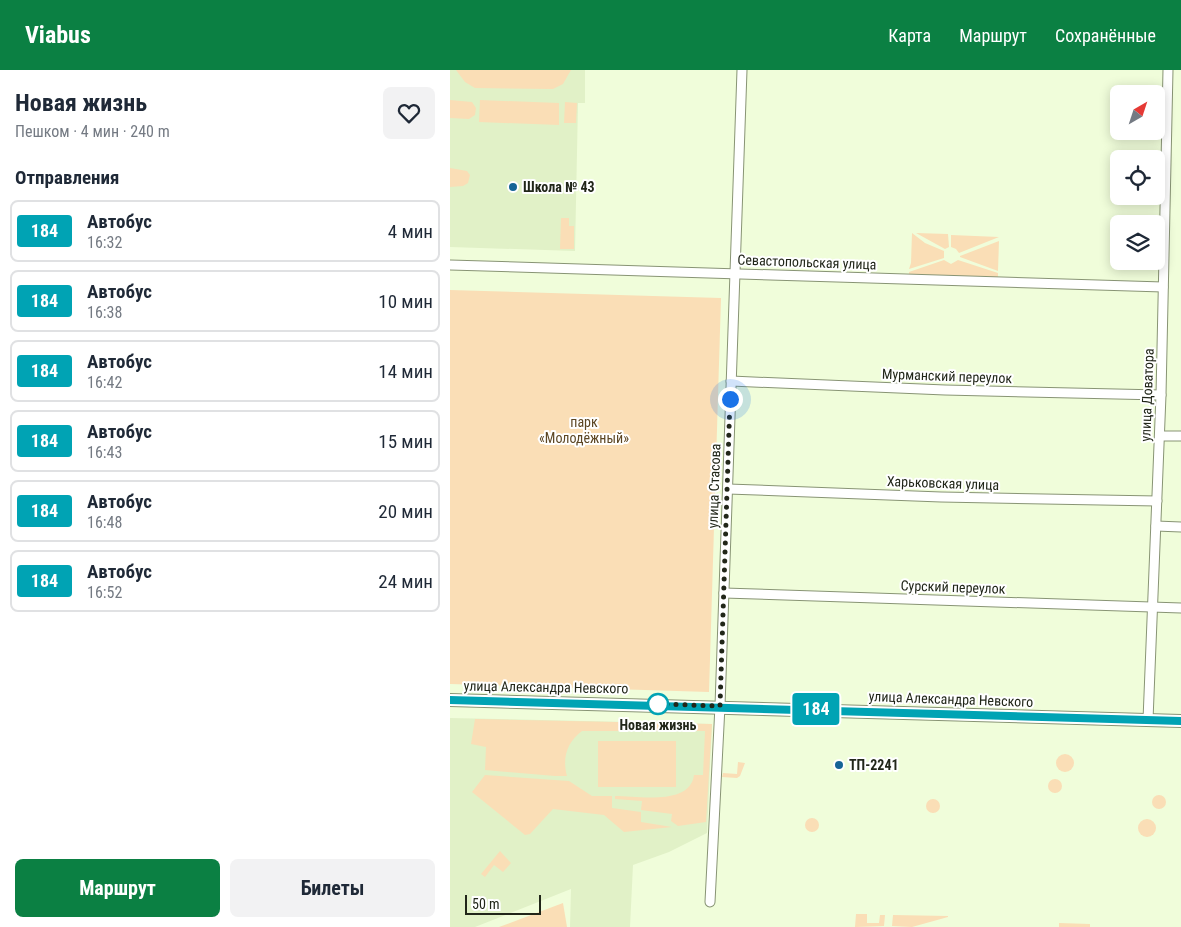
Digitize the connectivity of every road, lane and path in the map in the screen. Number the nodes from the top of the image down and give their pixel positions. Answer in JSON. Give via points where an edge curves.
{"nodes":[{"id":1,"x":742,"y":70,"type":"edge"},
{"id":2,"x":1168,"y":70,"type":"edge"},
{"id":3,"x":450,"y":265,"type":"edge"},
{"id":4,"x":735,"y":274,"type":"junction"},
{"id":5,"x":1163,"y":287,"type":"junction"},
{"id":6,"x":731,"y":382,"type":"junction"},
{"id":7,"x":1161,"y":395,"type":"junction"},
{"id":8,"x":1160,"y":436,"type":"junction"},
{"id":9,"x":1181,"y":436,"type":"edge"},
{"id":10,"x":728,"y":489,"type":"junction"},
{"id":11,"x":1157,"y":501,"type":"junction"},
{"id":12,"x":1156,"y":526,"type":"junction"},
{"id":13,"x":1181,"y":526,"type":"edge"},
{"id":14,"x":724,"y":593,"type":"junction"},
{"id":15,"x":1152,"y":607,"type":"junction"},
{"id":16,"x":1181,"y":608,"type":"edge"},
{"id":17,"x":450,"y":700,"type":"edge"},
{"id":18,"x":720,"y":706,"type":"junction"},
{"id":19,"x":1148,"y":720,"type":"junction"},
{"id":20,"x":1181,"y":721,"type":"edge"},
{"id":21,"x":710,"y":902,"type":"dead end"}],
"edges":[{"from":1,"to":4,"type":"street","name":"улица Стасова"},
{"from":2,"to":5,"type":"street","name":"улица Доватора"},
{"from":3,"to":4,"type":"street","name":"Севастопольская улица"},
{"from":4,"to":5,"type":"street","name":"Севастопольская улица"},
{"from":4,"to":6,"type":"street","name":"улица Стасова"},
{"from":5,"to":7,"type":"street","name":"улица Доватора"},
{"from":6,"to":7,"type":"street","name":"Мурманский переулок"},
{"from":6,"to":10,"type":"street","name":"улица Стасова"},
{"from":7,"to":8,"type":"street","name":"улица Доватора"},
{"from":8,"to":9,"type":"street"},
{"from":8,"to":11,"type":"street","name":"улица Доватора"},
{"from":10,"to":11,"type":"street","name":"Харьковская улица"},
{"from":10,"to":14,"type":"street","name":"улица Стасова"},
{"from":11,"to":12,"type":"street","name":"улица Доватора"},
{"from":12,"to":13,"type":"street"},
{"from":12,"to":15,"type":"street","name":"улица Доватора"},
{"from":14,"to":15,"type":"street","name":"Сурский переулок"},
{"from":14,"to":18,"type":"street","name":"улица Стасова"},
{"from":15,"to":16,"type":"street","name":"Сурский переулок"},
{"from":15,"to":19,"type":"street","name":"улица Доватора"},
{"from":17,"to":18,"type":"street","name":"улица Александра Невского"},
{"from":18,"to":19,"type":"street","name":"улица Александра Невского"},
{"from":18,"to":21,"type":"street","name":"улица Стасова"},
{"from":19,"to":20,"type":"street","name":"улица Александра Невского"}]}
